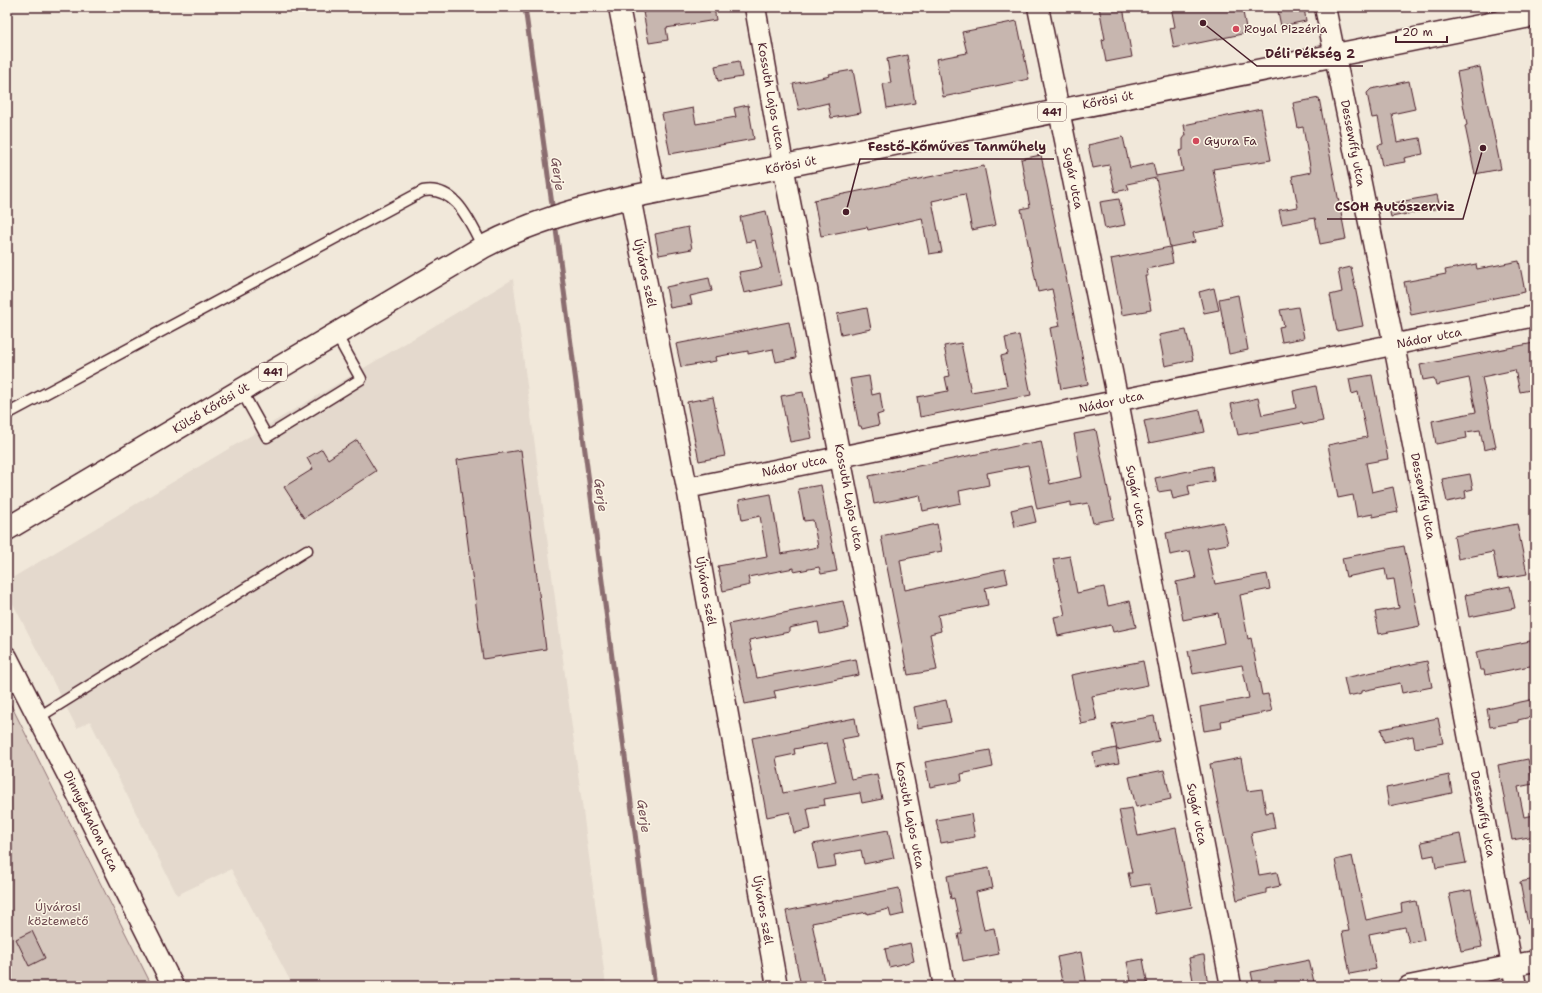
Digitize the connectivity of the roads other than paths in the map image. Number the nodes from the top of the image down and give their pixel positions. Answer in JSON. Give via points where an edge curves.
{"nodes":[{"id":1,"x":619,"y":7,"type":"edge"},
{"id":2,"x":755,"y":7,"type":"edge"},
{"id":3,"x":1038,"y":7,"type":"edge"},
{"id":4,"x":1325,"y":7,"type":"edge"},
{"id":5,"x":1535,"y":15,"type":"edge"},
{"id":6,"x":1334,"y":55,"type":"junction"},
{"id":7,"x":1058,"y":110,"type":"junction"},
{"id":8,"x":783,"y":166,"type":"junction"},
{"id":9,"x":655,"y":192,"type":"junction"},
{"id":10,"x":630,"y":197,"type":"junction"},
{"id":11,"x":542,"y":220,"type":"joint"},
{"id":12,"x":483,"y":247,"type":"junction"},
{"id":13,"x":1535,"y":316,"type":"edge"},
{"id":14,"x":336,"y":334,"type":"junction"},
{"id":15,"x":1394,"y":345,"type":"junction"},
{"id":16,"x":241,"y":390,"type":"junction"},
{"id":17,"x":1118,"y":401,"type":"junction"},
{"id":18,"x":7,"y":414,"type":"edge"},
{"id":19,"x":841,"y":456,"type":"junction"},
{"id":20,"x":687,"y":488,"type":"junction"},
{"id":21,"x":7,"y":529,"type":"edge"},
{"id":22,"x":307,"y":550,"type":"dead end"},
{"id":23,"x":7,"y":657,"type":"edge"},
{"id":24,"x":39,"y":717,"type":"junction"},
{"id":25,"x":1535,"y":961,"type":"edge"},
{"id":26,"x":1512,"y":965,"type":"junction"},
{"id":27,"x":172,"y":986,"type":"edge"},
{"id":28,"x":777,"y":986,"type":"edge"},
{"id":29,"x":944,"y":986,"type":"edge"},
{"id":30,"x":1231,"y":986,"type":"edge"},
{"id":31,"x":1409,"y":986,"type":"edge"},
{"id":32,"x":1516,"y":986,"type":"edge"}],
"edges":[{"from":1,"to":9,"type":"street"},
{"from":2,"to":8,"type":"street","name":"Kossuth Lajos utca"},
{"from":3,"to":7,"type":"street","name":"Sugár utca"},
{"from":4,"to":6,"type":"street","name":"Dessewffy utca"},
{"from":5,"to":6,"type":"main road","name":"Kőrösi út","number":"441"},
{"from":6,"to":7,"type":"main road","name":"Kőrösi út","number":"441"},
{"from":6,"to":15,"type":"street","name":"Dessewffy utca"},
{"from":7,"to":8,"type":"main road","name":"Kőrösi út","number":"441"},
{"from":7,"to":17,"type":"street","name":"Sugár utca"},
{"from":8,"to":9,"type":"main road","name":"Kőrösi út","number":"441"},
{"from":8,"to":19,"type":"street","name":"Kossuth Lajos utca"},
{"from":9,"to":10,"type":"main road","name":"Kőrösi út","number":"441"},
{"from":10,"to":11,"type":"main road","name":"Kőrösi út","number":"441"},
{"from":10,"to":20,"type":"street","name":"Újváros szél"},
{"from":11,"to":12,"type":"main road","name":"Külső Kőrösi út","number":"441","via":[[508,233]]},
{"from":12,"to":14,"type":"main road","name":"Külső Kőrösi út","number":"441"},
{"from":12,"to":18,"type":"lane","via":[[462,209],[449,196],[432,189],[423,191]]},
{"from":13,"to":15,"type":"street","name":"Nádor utca"},
{"from":14,"to":16,"type":"main road","name":"Külső Kőrösi út","number":"441"},
{"from":14,"to":16,"type":"lane","via":[[361,379],[267,437]]},
{"from":15,"to":17,"type":"street","name":"Nádor utca"},
{"from":15,"to":26,"type":"street","name":"Dessewffy utca"},
{"from":16,"to":21,"type":"main road","name":"Külső Kőrösi út","number":"441"},
{"from":17,"to":19,"type":"street","name":"Nádor utca"},
{"from":17,"to":30,"type":"street","name":"Sugár utca"},
{"from":19,"to":20,"type":"street","name":"Nádor utca"},
{"from":19,"to":29,"type":"street","name":"Kossuth Lajos utca"},
{"from":20,"to":28,"type":"street","name":"Újváros szél"},
{"from":22,"to":24,"type":"lane"},
{"from":23,"to":24,"type":"street","name":"Dinnyéshalom utca"},
{"from":24,"to":27,"type":"street","name":"Dinnyéshalom utca"},
{"from":25,"to":26,"type":"street"},
{"from":26,"to":31,"type":"street"},
{"from":26,"to":32,"type":"street","name":"Dessewffy utca"}]}
